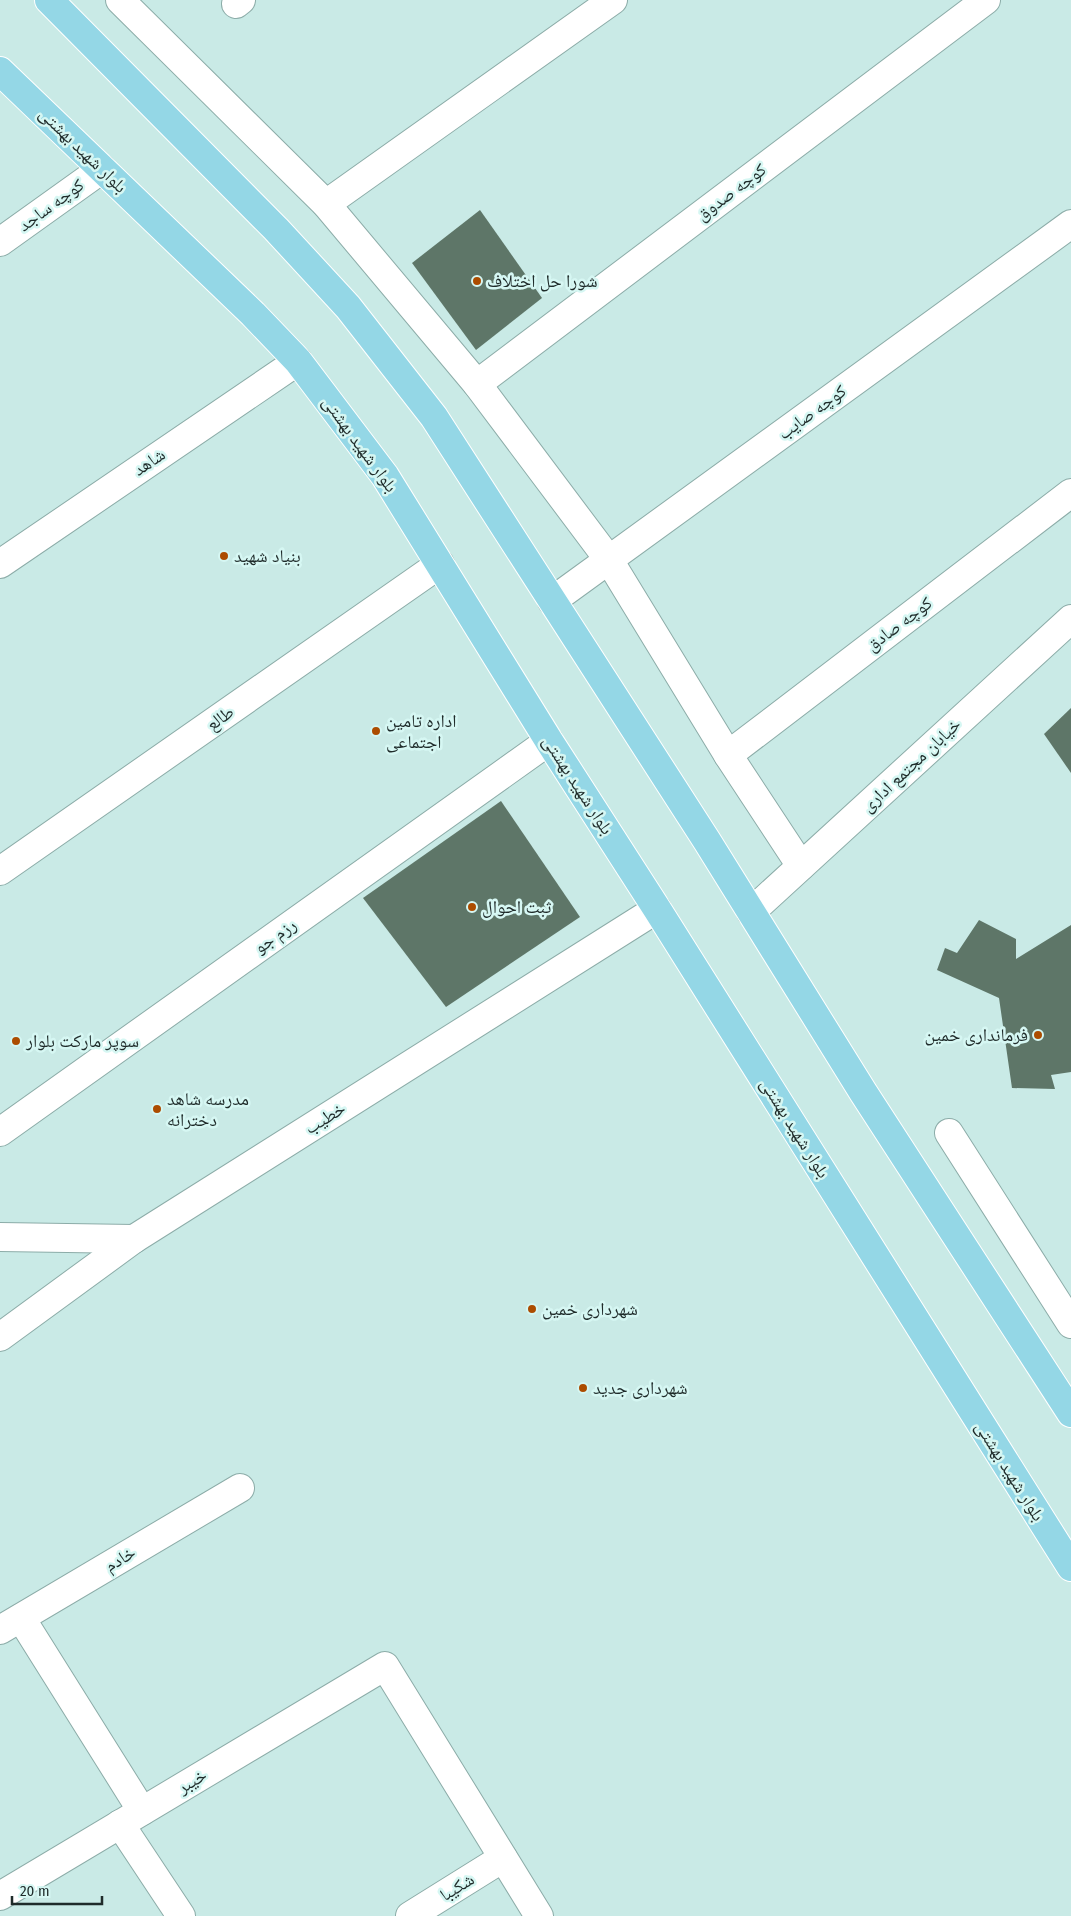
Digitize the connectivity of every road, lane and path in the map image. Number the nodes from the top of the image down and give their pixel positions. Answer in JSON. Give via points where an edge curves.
{"nodes":[{"id":1,"x":49,"y":0,"type":"edge"},
{"id":2,"x":120,"y":0,"type":"edge"},
{"id":3,"x":613,"y":0,"type":"edge"},
{"id":4,"x":978,"y":2,"type":"edge"},
{"id":5,"x":0,"y":71,"type":"edge"},
{"id":6,"x":102,"y":169,"type":"junction"},
{"id":7,"x":326,"y":204,"type":"junction"},
{"id":8,"x":1071,"y":224,"type":"edge"},
{"id":9,"x":0,"y":242,"type":"edge"},
{"id":10,"x":298,"y":361,"type":"junction"},
{"id":11,"x":476,"y":384,"type":"junction"},
{"id":12,"x":1071,"y":493,"type":"edge"},
{"id":13,"x":609,"y":560,"type":"junction"},
{"id":14,"x":0,"y":564,"type":"edge"},
{"id":15,"x":440,"y":564,"type":"junction"},
{"id":16,"x":552,"y":601,"type":"junction"},
{"id":17,"x":1071,"y":619,"type":"edge"},
{"id":18,"x":549,"y":741,"type":"junction"},
{"id":19,"x":728,"y":755,"type":"junction"},
{"id":20,"x":801,"y":866,"type":"junction"},
{"id":21,"x":0,"y":871,"type":"edge"},
{"id":22,"x":658,"y":909,"type":"junction"},
{"id":23,"x":751,"y":912,"type":"junction"},
{"id":24,"x":0,"y":1132,"type":"edge"},
{"id":25,"x":949,"y":1133,"type":"dead end"},
{"id":26,"x":0,"y":1238,"type":"edge"},
{"id":27,"x":134,"y":1239,"type":"junction"},
{"id":28,"x":1071,"y":1324,"type":"edge"},
{"id":29,"x":0,"y":1337,"type":"edge"},
{"id":30,"x":1071,"y":1413,"type":"edge"},
{"id":31,"x":240,"y":1488,"type":"dead end"},
{"id":32,"x":1071,"y":1567,"type":"edge"},
{"id":33,"x":10,"y":1624,"type":"edge"},
{"id":34,"x":131,"y":1818,"type":"junction"},
{"id":35,"x":503,"y":1858,"type":"junction"},
{"id":36,"x":0,"y":1896,"type":"edge"},
{"id":37,"x":181,"y":1916,"type":"edge"},
{"id":38,"x":410,"y":1916,"type":"edge"},
{"id":39,"x":539,"y":1916,"type":"edge"}],
"edges":[{"from":1,"to":16,"type":"main road","via":[[276,229],[348,307],[434,417]]},
{"from":2,"to":7,"type":"street"},
{"from":3,"to":7,"type":"street"},
{"from":4,"to":11,"type":"street","name":"کوچه صدوق"},
{"from":5,"to":6,"type":"main road","name":"بلوار شهید بهشتی"},
{"from":6,"to":9,"type":"street","name":"کوچه ساجد"},
{"from":6,"to":10,"type":"main road","name":"بلوار شهید بهشتی"},
{"from":7,"to":11,"type":"street"},
{"from":8,"to":13,"type":"street","name":"کوچه صایب"},
{"from":10,"to":14,"type":"street","name":"شاهد"},
{"from":10,"to":15,"type":"main road","name":"بلوار شهید بهشتی","via":[[385,476]]},
{"from":11,"to":13,"type":"street"},
{"from":12,"to":19,"type":"street","name":"کوچه صادق"},
{"from":13,"to":16,"type":"street","name":"کوچه صایب"},
{"from":13,"to":19,"type":"street"},
{"from":15,"to":18,"type":"main road","name":"بلوار شهید بهشتی"},
{"from":15,"to":21,"type":"street","name":"طالع"},
{"from":16,"to":23,"type":"main road"},
{"from":17,"to":20,"type":"street","name":"خیابان مجتمع اداری"},
{"from":18,"to":22,"type":"main road","name":"بلوار شهید بهشتی"},
{"from":18,"to":24,"type":"street","name":"رزم جو"},
{"from":19,"to":20,"type":"street"},
{"from":20,"to":23,"type":"street","name":"خیابان مجتمع اداری"},
{"from":22,"to":27,"type":"street","name":"خطیب"},
{"from":22,"to":32,"type":"main road","name":"بلوار شهید بهشتی"},
{"from":23,"to":30,"type":"main road","via":[[863,1092]]},
{"from":25,"to":28,"type":"street"},
{"from":26,"to":27,"type":"street"},
{"from":27,"to":29,"type":"street","name":"خطیب"},
{"from":31,"to":33,"type":"street","name":"خادم"},
{"from":33,"to":34,"type":"street"},
{"from":34,"to":35,"type":"street","name":"خیبر","via":[[385,1666]]},
{"from":34,"to":36,"type":"street","name":"خیبر"},
{"from":34,"to":37,"type":"street"},
{"from":35,"to":38,"type":"street","name":"شکیبا"},
{"from":35,"to":39,"type":"street"}]}
